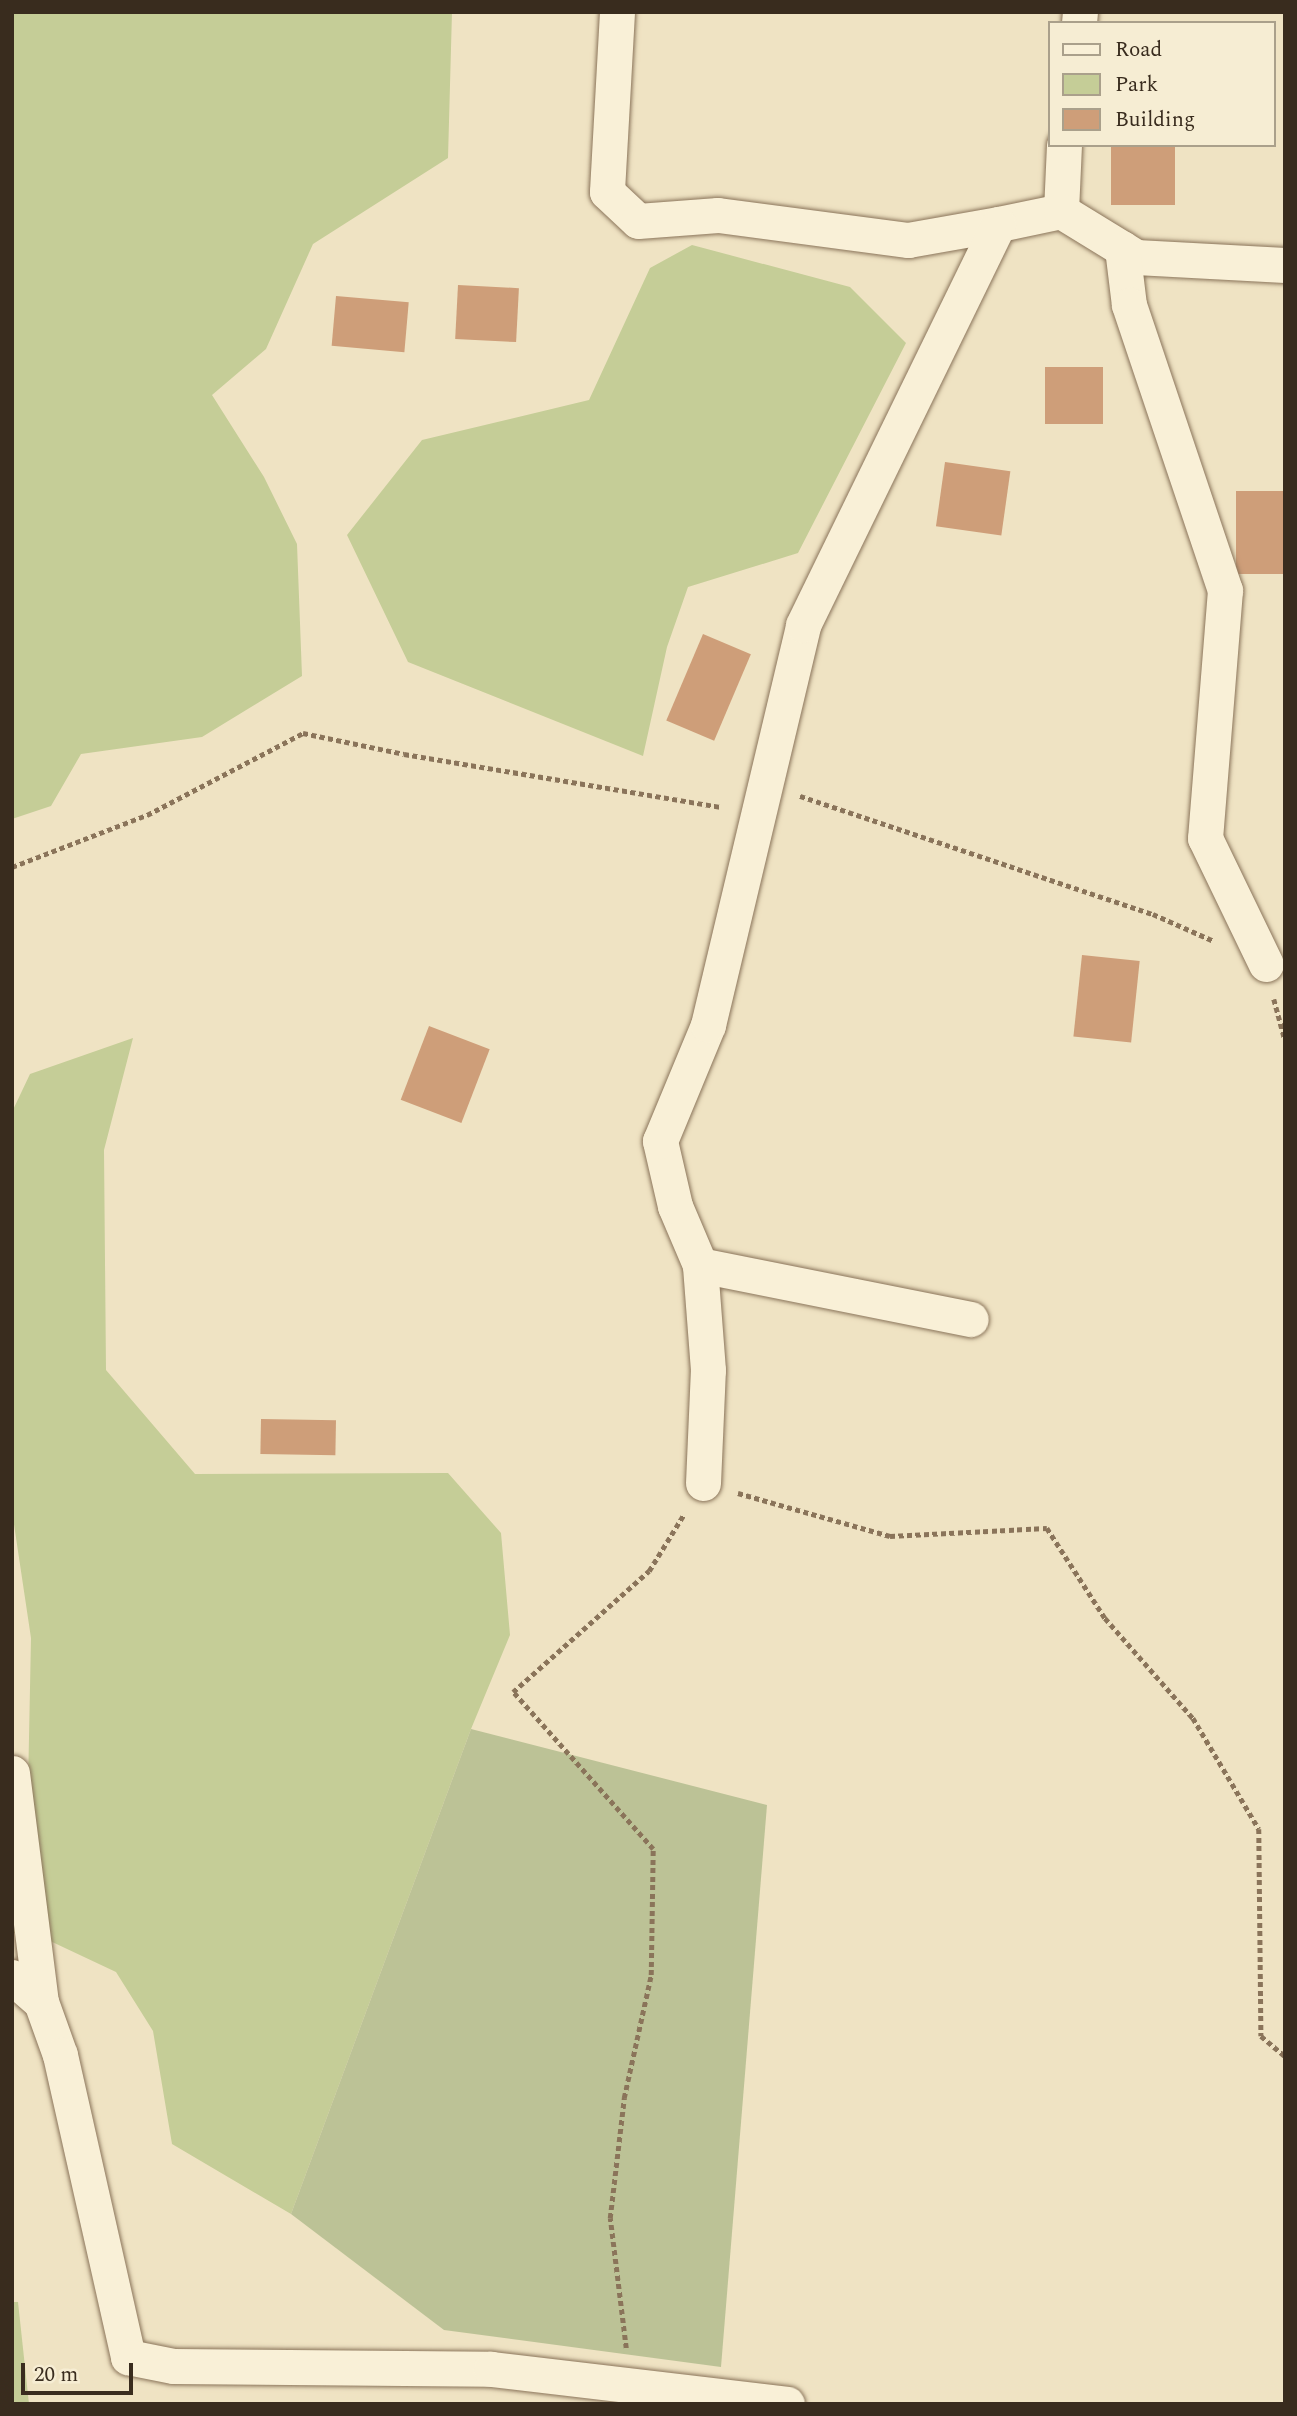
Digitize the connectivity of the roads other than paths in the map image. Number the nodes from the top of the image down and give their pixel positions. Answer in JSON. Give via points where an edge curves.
{"nodes":[{"id":1,"x":617,"y":12,"type":"edge"},
{"id":2,"x":1064,"y":147,"type":"edge"},
{"id":3,"x":1061,"y":211,"type":"junction"},
{"id":4,"x":999,"y":225,"type":"junction"},
{"id":5,"x":1122,"y":248,"type":"junction"},
{"id":6,"x":1285,"y":265,"type":"edge"},
{"id":7,"x":1266,"y":964,"type":"road end"},
{"id":8,"x":700,"y":1265,"type":"junction"},
{"id":9,"x":971,"y":1319,"type":"dead end"},
{"id":10,"x":703,"y":1483,"type":"road end"},
{"id":11,"x":12,"y":1773,"type":"edge"},
{"id":12,"x":12,"y":1977,"type":"edge"},
{"id":13,"x":41,"y":2002,"type":"junction"},
{"id":14,"x":787,"y":2404,"type":"edge"}],
"edges":[{"from":1,"to":4,"type":"street","via":[[607,191],[638,221],[718,215],[908,240]]},
{"from":2,"to":3,"type":"street"},
{"from":3,"to":4,"type":"street"},
{"from":3,"to":5,"type":"street"},
{"from":4,"to":8,"type":"street","via":[[803,625],[708,1024],[660,1141],[675,1206]]},
{"from":5,"to":6,"type":"street","via":[[1136,257]]},
{"from":5,"to":7,"type":"street","via":[[1129,305],[1225,590],[1205,838]]},
{"from":8,"to":9,"type":"street"},
{"from":8,"to":10,"type":"street","via":[[708,1370]]},
{"from":11,"to":13,"type":"street"},
{"from":12,"to":13,"type":"street"},
{"from":13,"to":14,"type":"street","via":[[60,2055],[128,2357],[173,2366],[491,2369]]}]}
